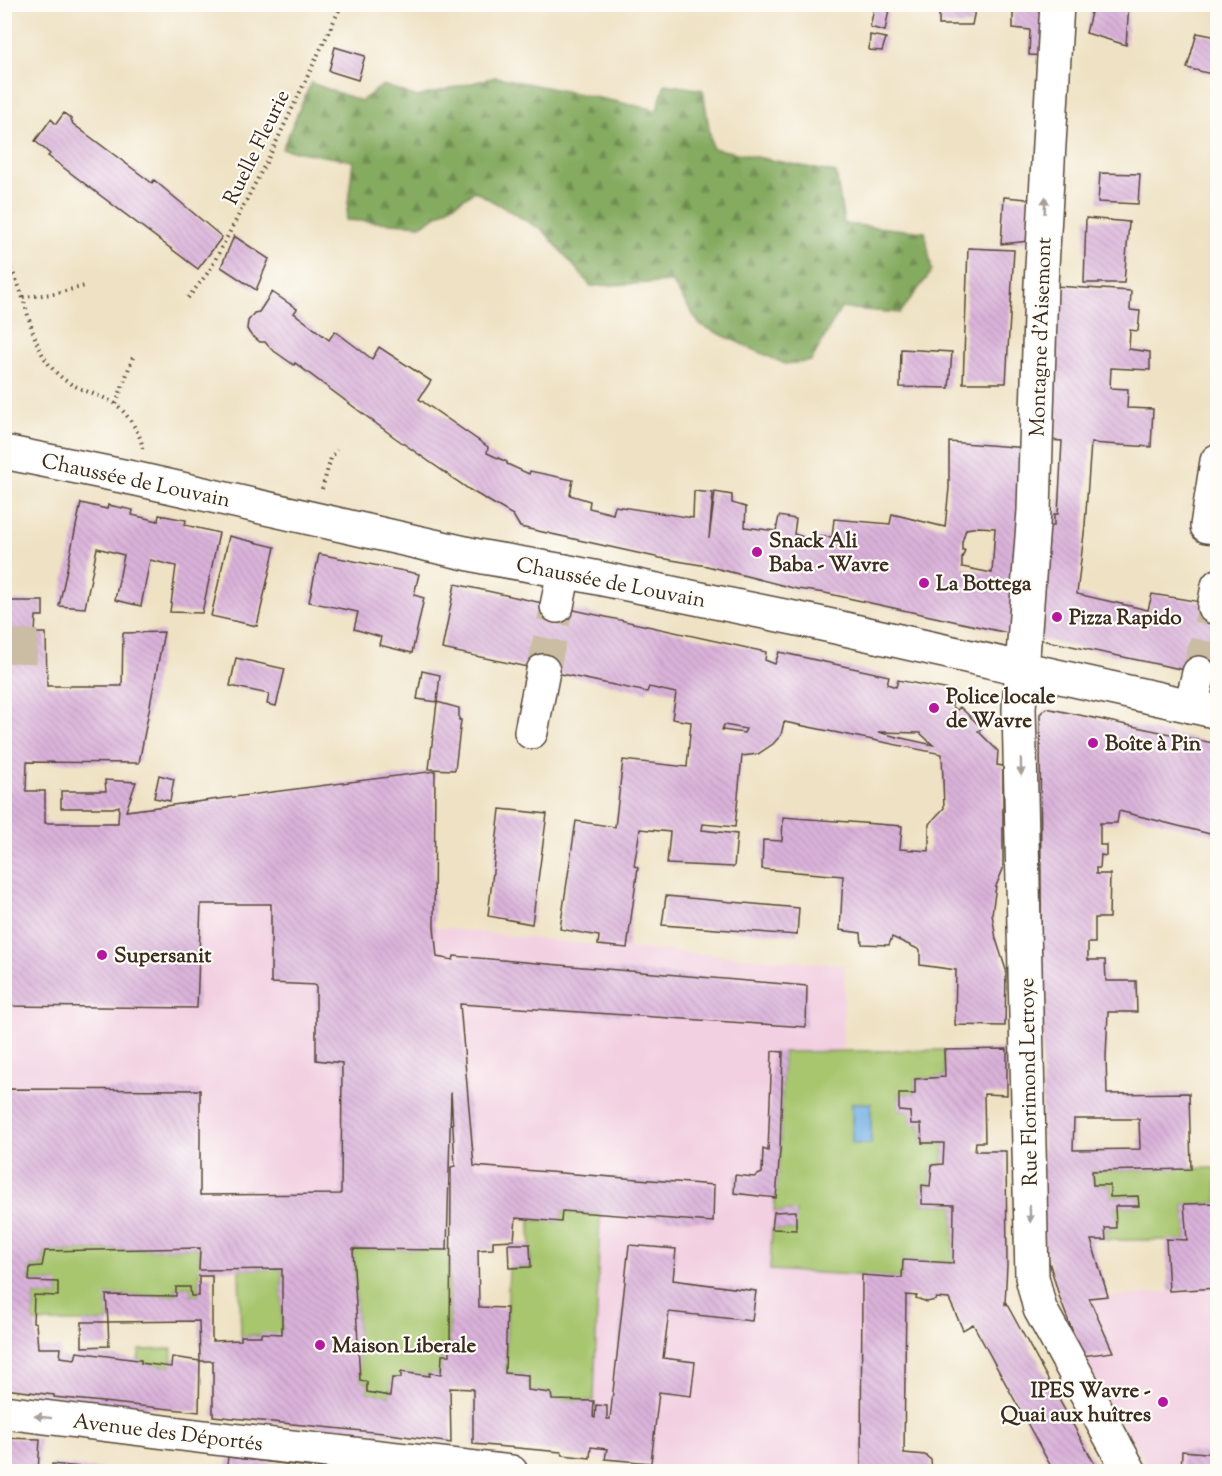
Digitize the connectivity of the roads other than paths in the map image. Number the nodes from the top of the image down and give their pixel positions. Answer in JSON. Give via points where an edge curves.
{"nodes":[{"id":1,"x":1057,"y":4,"type":"edge"},
{"id":2,"x":4,"y":452,"type":"edge"},
{"id":3,"x":1217,"y":461,"type":"edge"},
{"id":4,"x":1218,"y":527,"type":"edge"},
{"id":5,"x":564,"y":571,"type":"junction"},
{"id":6,"x":558,"y":606,"type":"tunnel mouth"},
{"id":7,"x":1022,"y":669,"type":"junction"},
{"id":8,"x":543,"y":671,"type":"tunnel mouth"},
{"id":9,"x":1199,"y":673,"type":"tunnel mouth"},
{"id":10,"x":1204,"y":709,"type":"edge"},
{"id":11,"x":531,"y":732,"type":"dead end"},
{"id":12,"x":4,"y":1412,"type":"edge"},
{"id":13,"x":511,"y":1472,"type":"edge"},
{"id":14,"x":1130,"y":1472,"type":"edge"}],
"edges":[{"from":7,"to":1,"type":"street","name":"Montagne d'Aisemont","one_way":true,"via":[[1034,511],[1041,284]]},
{"from":2,"to":5,"type":"street","name":"Chaussée de Louvain","via":[[483,557]]},
{"from":3,"to":4,"type":"street","via":[[1207,526]]},
{"from":5,"to":6,"type":"street"},
{"from":5,"to":7,"type":"street","name":"Chaussée de Louvain"},
{"from":7,"to":10,"type":"street","name":"Chaussée de Louvain"},
{"from":7,"to":14,"type":"street","name":"Rue Florimond Letroye","one_way":true,"via":[[1019,708],[1032,1277],[1040,1309]]},
{"from":8,"to":11,"type":"street"},
{"from":9,"to":10,"type":"street"},
{"from":13,"to":12,"type":"street","name":"Avenue des Déportés","one_way":true}]}
